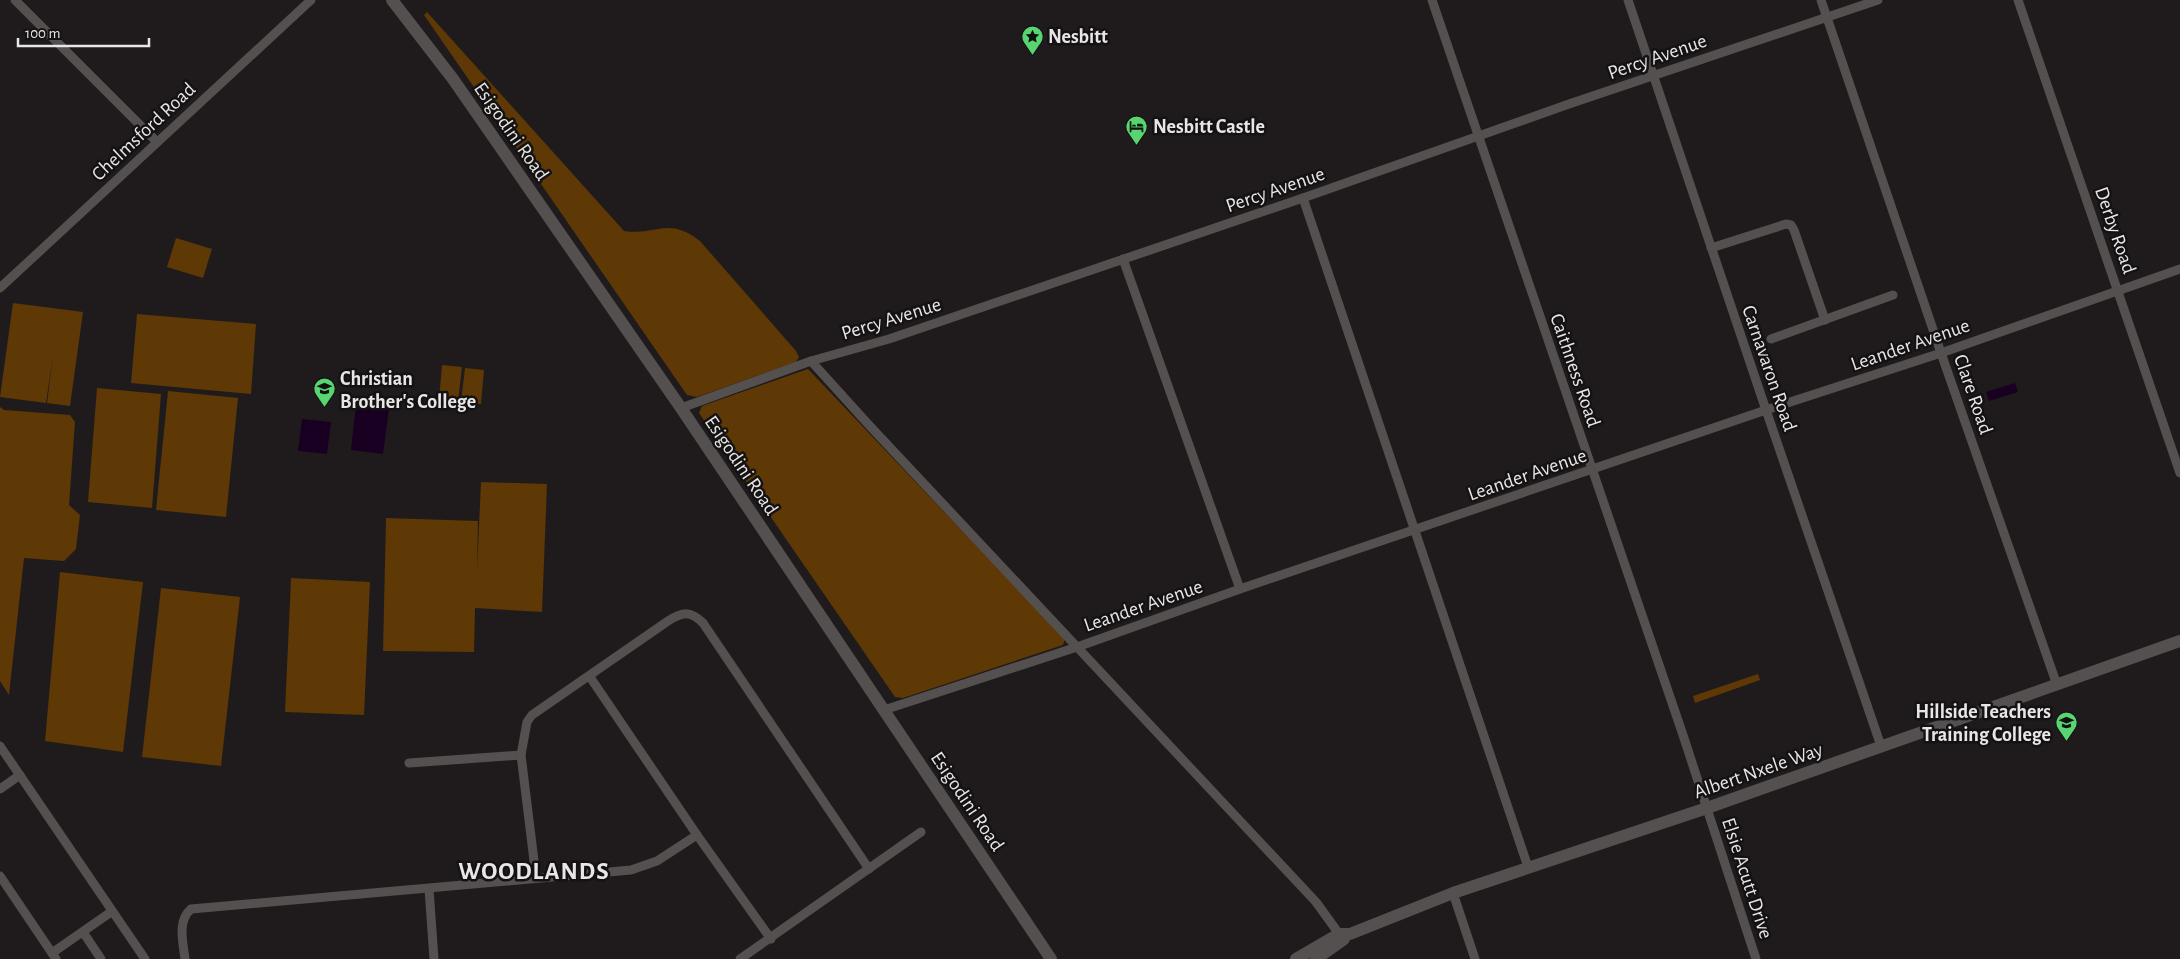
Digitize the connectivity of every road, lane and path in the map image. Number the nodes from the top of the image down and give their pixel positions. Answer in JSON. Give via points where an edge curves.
{"nodes":[{"id":1,"x":15,"y":0,"type":"edge"},
{"id":2,"x":311,"y":0,"type":"edge"},
{"id":3,"x":392,"y":0,"type":"edge"},
{"id":4,"x":1432,"y":0,"type":"edge"},
{"id":5,"x":1628,"y":0,"type":"edge"},
{"id":6,"x":1822,"y":0,"type":"edge"},
{"id":7,"x":1878,"y":0,"type":"edge"},
{"id":8,"x":2018,"y":0,"type":"edge"},
{"id":9,"x":1827,"y":17,"type":"junction"},
{"id":10,"x":1653,"y":76,"type":"junction"},
{"id":11,"x":1478,"y":136,"type":"junction"},
{"id":12,"x":157,"y":142,"type":"junction"},
{"id":13,"x":1303,"y":198,"type":"junction"},
{"id":14,"x":1711,"y":248,"type":"junction"},
{"id":15,"x":1123,"y":259,"type":"junction"},
{"id":16,"x":2180,"y":269,"type":"edge"},
{"id":17,"x":0,"y":288,"type":"edge"},
{"id":18,"x":2118,"y":289,"type":"junction"},
{"id":19,"x":1893,"y":296,"type":"dead end"},
{"id":20,"x":1824,"y":320,"type":"junction"},
{"id":21,"x":1771,"y":339,"type":"dead end"},
{"id":22,"x":1941,"y":353,"type":"junction"},
{"id":23,"x":811,"y":361,"type":"junction"},
{"id":24,"x":682,"y":408,"type":"junction"},
{"id":25,"x":1766,"y":410,"type":"junction"},
{"id":26,"x":1592,"y":470,"type":"junction"},
{"id":27,"x":2180,"y":472,"type":"edge"},
{"id":28,"x":1415,"y":531,"type":"junction"},
{"id":29,"x":1240,"y":589,"type":"junction"},
{"id":30,"x":2180,"y":641,"type":"edge"},
{"id":31,"x":1077,"y":647,"type":"junction"},
{"id":32,"x":590,"y":677,"type":"junction"},
{"id":33,"x":2058,"y":685,"type":"junction"},
{"id":34,"x":884,"y":710,"type":"junction"},
{"id":35,"x":0,"y":746,"type":"edge"},
{"id":36,"x":1882,"y":746,"type":"junction"},
{"id":37,"x":522,"y":755,"type":"junction"},
{"id":38,"x":409,"y":763,"type":"dead end"},
{"id":39,"x":20,"y":775,"type":"junction"},
{"id":40,"x":0,"y":789,"type":"edge"},
{"id":41,"x":1707,"y":808,"type":"junction"},
{"id":42,"x":921,"y":832,"type":"dead end"},
{"id":43,"x":697,"y":835,"type":"junction"},
{"id":44,"x":1528,"y":867,"type":"junction"},
{"id":45,"x":869,"y":869,"type":"junction"},
{"id":46,"x":0,"y":876,"type":"edge"},
{"id":47,"x":536,"y":877,"type":"junction"},
{"id":48,"x":429,"y":889,"type":"junction"},
{"id":49,"x":1453,"y":893,"type":"junction"},
{"id":50,"x":111,"y":912,"type":"junction"},
{"id":51,"x":83,"y":932,"type":"junction"},
{"id":52,"x":1344,"y":936,"type":"junction"},
{"id":53,"x":771,"y":939,"type":"junction"},
{"id":54,"x":54,"y":956,"type":"edge"},
{"id":55,"x":101,"y":959,"type":"edge"},
{"id":56,"x":145,"y":959,"type":"edge"},
{"id":57,"x":185,"y":959,"type":"edge"},
{"id":58,"x":434,"y":959,"type":"edge"},
{"id":59,"x":740,"y":959,"type":"edge"},
{"id":60,"x":1051,"y":959,"type":"edge"},
{"id":61,"x":1296,"y":959,"type":"edge"},
{"id":62,"x":1316,"y":959,"type":"edge"},
{"id":63,"x":1474,"y":959,"type":"edge"},
{"id":64,"x":1756,"y":959,"type":"edge"}],
"edges":[{"from":1,"to":12,"type":"street"},
{"from":2,"to":12,"type":"street","name":"Chelmsford Road"},
{"from":3,"to":24,"type":"main road","name":"Esigodini Road","via":[[453,79]]},
{"from":4,"to":11,"type":"street","name":"Caithness Road"},
{"from":5,"to":10,"type":"street","name":"Carnavaron Road"},
{"from":6,"to":9,"type":"street","name":"Clare Road"},
{"from":7,"to":9,"type":"street","name":"Percy Avenue"},
{"from":8,"to":18,"type":"street","name":"Derby Road"},
{"from":9,"to":10,"type":"street","name":"Percy Avenue"},
{"from":9,"to":22,"type":"street","name":"Clare Road"},
{"from":10,"to":11,"type":"street","name":"Percy Avenue"},
{"from":10,"to":14,"type":"street","name":"Carnavaron Road"},
{"from":11,"to":13,"type":"street","name":"Percy Avenue"},
{"from":11,"to":26,"type":"street","name":"Caithness Road"},
{"from":12,"to":17,"type":"street","name":"Chelmsford Road"},
{"from":13,"to":15,"type":"street","name":"Percy Avenue"},
{"from":13,"to":28,"type":"street"},
{"from":14,"to":20,"type":"street","via":[[1791,225]]},
{"from":14,"to":25,"type":"street","name":"Carnavaron Road"},
{"from":15,"to":23,"type":"street","name":"Percy Avenue","via":[[889,339]]},
{"from":15,"to":29,"type":"street"},
{"from":16,"to":18,"type":"street","name":"Leander Avenue"},
{"from":18,"to":22,"type":"street","name":"Leander Avenue"},
{"from":18,"to":27,"type":"street","name":"Derby Road"},
{"from":19,"to":20,"type":"street"},
{"from":20,"to":21,"type":"street"},
{"from":22,"to":25,"type":"street","name":"Leander Avenue"},
{"from":22,"to":33,"type":"street","name":"Clare Road"},
{"from":23,"to":24,"type":"street","name":"Percy Avenue"},
{"from":23,"to":31,"type":"street"},
{"from":24,"to":34,"type":"main road","name":"Esigodini Road"},
{"from":25,"to":26,"type":"street","name":"Leander Avenue"},
{"from":25,"to":36,"type":"street","name":"Carnavaron Road"},
{"from":26,"to":28,"type":"street","name":"Leander Avenue"},
{"from":26,"to":41,"type":"street","name":"Caithness Road"},
{"from":28,"to":29,"type":"street","name":"Leander Avenue"},
{"from":28,"to":44,"type":"street"},
{"from":29,"to":31,"type":"street","name":"Leander Avenue"},
{"from":30,"to":33,"type":"main road","name":"Albert Nxele Way"},
{"from":31,"to":34,"type":"street","name":"Leander Avenue"},
{"from":31,"to":52,"type":"street","via":[[1316,902]]},
{"from":32,"to":37,"type":"street","via":[[532,715]]},
{"from":32,"to":43,"type":"street"},
{"from":32,"to":45,"type":"street","via":[[679,614],[696,616]]},
{"from":33,"to":36,"type":"main road","name":"Albert Nxele Way"},
{"from":34,"to":60,"type":"main road","name":"Esigodini Road"},
{"from":35,"to":39,"type":"street"},
{"from":36,"to":41,"type":"main road","name":"Albert Nxele Way"},
{"from":37,"to":38,"type":"street"},
{"from":37,"to":47,"type":"street"},
{"from":39,"to":40,"type":"street"},
{"from":39,"to":50,"type":"street"},
{"from":41,"to":44,"type":"main road","name":"Albert Nxele Way"},
{"from":41,"to":64,"type":"street","name":"Elsie Acutt Drive"},
{"from":42,"to":45,"type":"street"},
{"from":43,"to":47,"type":"street","via":[[645,867]]},
{"from":43,"to":53,"type":"street"},
{"from":44,"to":49,"type":"main road","name":"Albert Nxele Way"},
{"from":45,"to":53,"type":"street"},
{"from":46,"to":54,"type":"street"},
{"from":47,"to":48,"type":"street"},
{"from":48,"to":57,"type":"street","via":[[192,909],[186,914],[182,927]]},
{"from":48,"to":58,"type":"street"},
{"from":49,"to":52,"type":"main road","name":"Albert Nxele Way"},
{"from":49,"to":63,"type":"street"},
{"from":50,"to":51,"type":"street"},
{"from":50,"to":56,"type":"street"},
{"from":51,"to":54,"type":"street"},
{"from":51,"to":55,"type":"street"},
{"from":52,"to":61,"type":"main road","name":"Albert Nxele Way"},
{"from":52,"to":62,"type":"main road","name":"Albert Nxele Way"},
{"from":53,"to":59,"type":"street"}]}
